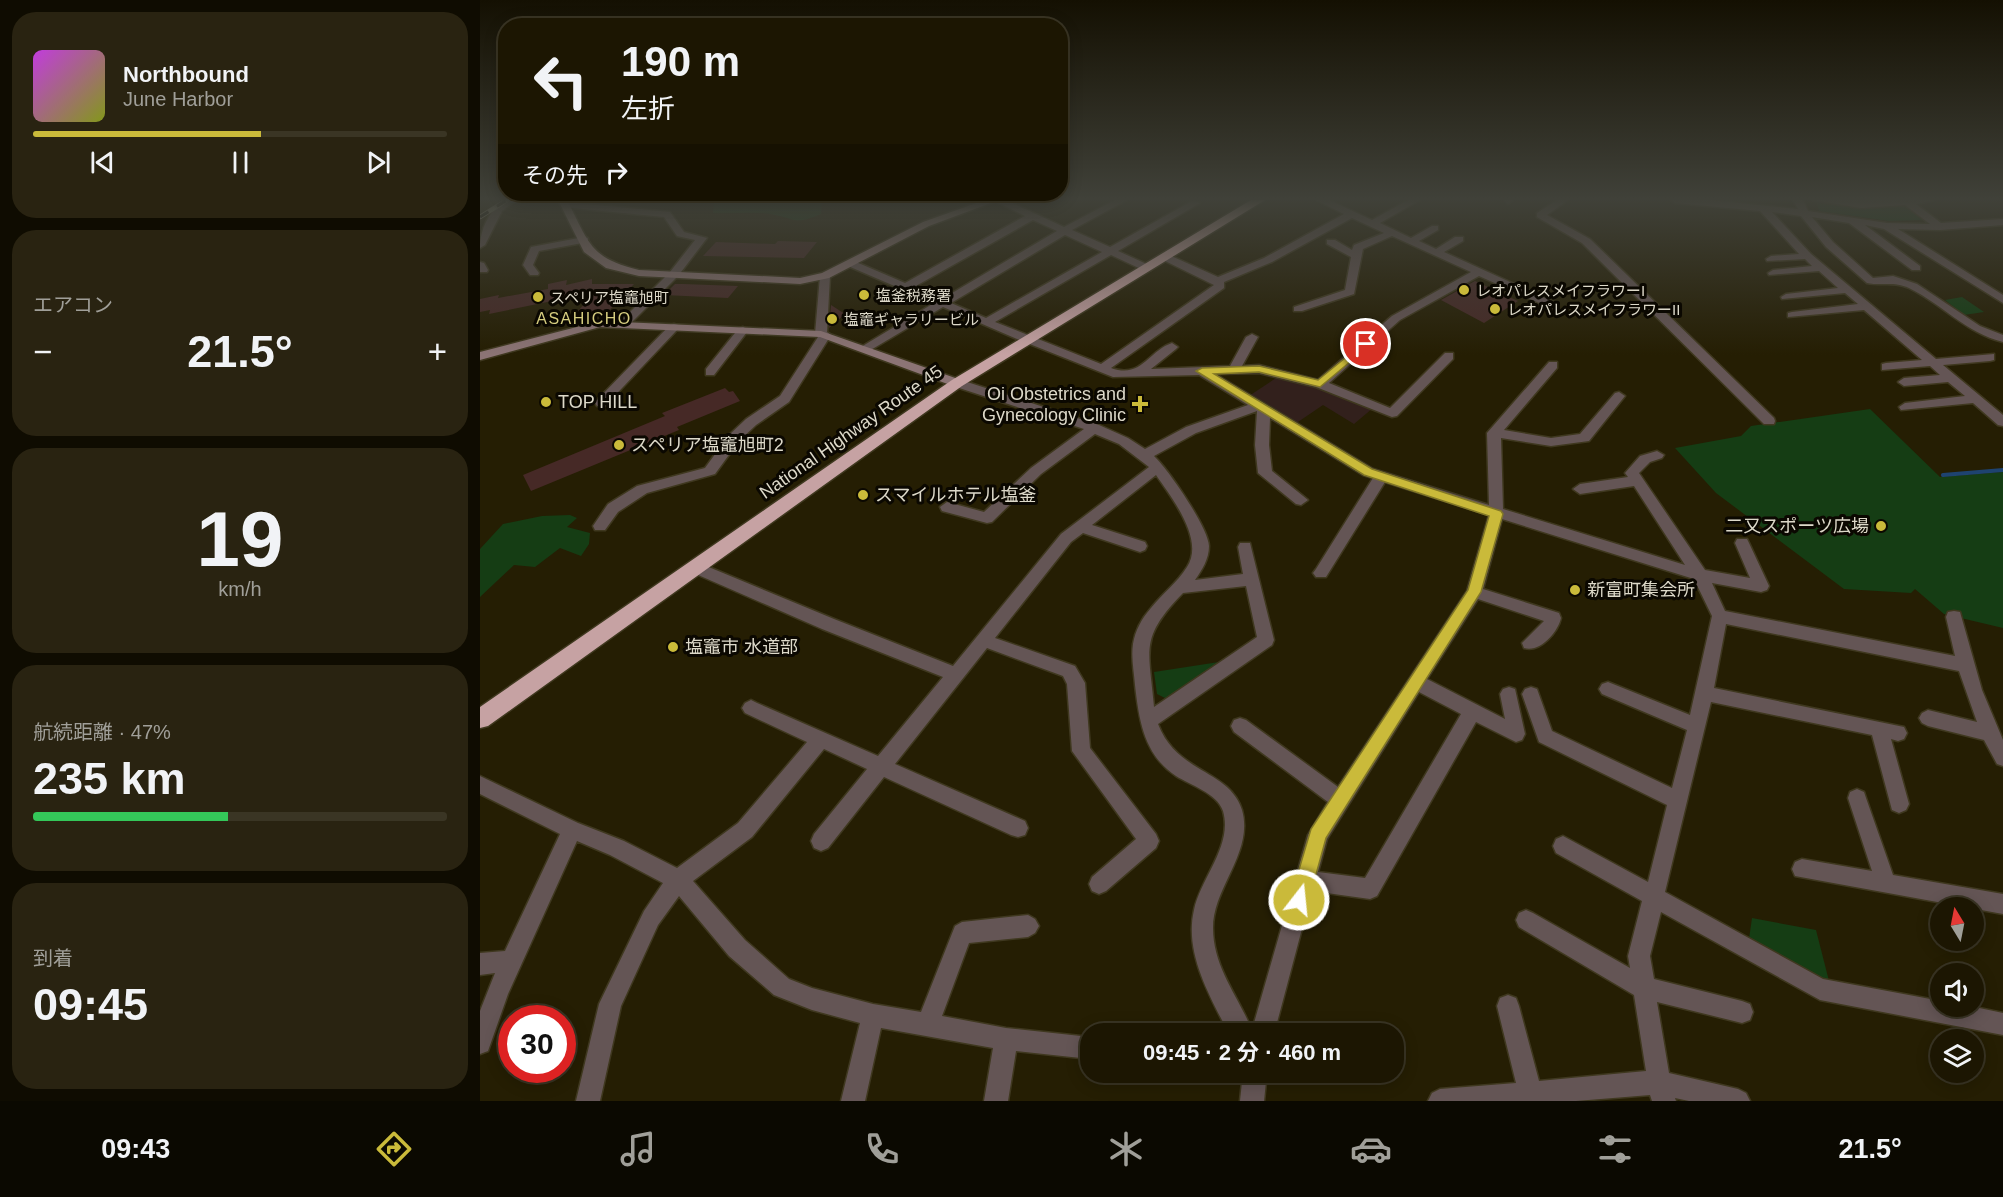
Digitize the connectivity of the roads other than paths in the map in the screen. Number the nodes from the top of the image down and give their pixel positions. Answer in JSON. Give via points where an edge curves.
{"nodes":[{"id":1,"x":534,"y":251,"type":"edge"},
{"id":2,"x":590,"y":251,"type":"edge"},
{"id":3,"x":692,"y":251,"type":"edge"},
{"id":4,"x":875,"y":251,"type":"edge"},
{"id":5,"x":969,"y":251,"type":"edge"},
{"id":6,"x":1030,"y":251,"type":"edge"},
{"id":7,"x":1106,"y":251,"type":"edge"},
{"id":8,"x":1111,"y":251,"type":"edge"},
{"id":9,"x":1174,"y":251,"type":"edge"},
{"id":10,"x":1284,"y":251,"type":"edge"},
{"id":11,"x":1348,"y":251,"type":"edge"},
{"id":12,"x":1357,"y":251,"type":"edge"},
{"id":13,"x":1432,"y":251,"type":"edge"},
{"id":14,"x":1439,"y":251,"type":"edge"},
{"id":15,"x":1597,"y":251,"type":"edge"},
{"id":16,"x":1803,"y":251,"type":"edge"},
{"id":17,"x":1835,"y":251,"type":"edge"},
{"id":18,"x":1893,"y":251,"type":"edge"},
{"id":19,"x":1927,"y":251,"type":"edge"},
{"id":20,"x":1436,"y":253,"type":"junction"},
{"id":21,"x":1356,"y":256,"type":"junction"},
{"id":22,"x":1807,"y":256,"type":"junction"},
{"id":23,"x":1165,"y":257,"type":"junction"},
{"id":24,"x":1771,"y":259,"type":"dead end"},
{"id":25,"x":852,"y":264,"type":"junction"},
{"id":26,"x":1147,"y":268,"type":"junction"},
{"id":27,"x":1821,"y":268,"type":"junction"},
{"id":28,"x":1916,"y":268,"type":"dead end"},
{"id":29,"x":1479,"y":272,"type":"junction"},
{"id":30,"x":534,"y":273,"type":"dead end"},
{"id":31,"x":1773,"y":273,"type":"dead end"},
{"id":32,"x":674,"y":274,"type":"junction"},
{"id":33,"x":825,"y":276,"type":"junction"},
{"id":34,"x":1218,"y":281,"type":"junction"},
{"id":35,"x":906,"y":287,"type":"junction"},
{"id":36,"x":1846,"y":291,"type":"junction"},
{"id":37,"x":1790,"y":295,"type":"dead end"},
{"id":38,"x":2003,"y":300,"type":"edge"},
{"id":39,"x":944,"y":304,"type":"junction"},
{"id":40,"x":1552,"y":305,"type":"dead end"},
{"id":41,"x":1865,"y":307,"type":"junction"},
{"id":42,"x":1298,"y":309,"type":"dead end"},
{"id":43,"x":1792,"y":315,"type":"dead end"},
{"id":44,"x":986,"y":322,"type":"junction"},
{"id":45,"x":624,"y":324,"type":"junction"},
{"id":46,"x":674,"y":327,"type":"junction"},
{"id":47,"x":743,"y":330,"type":"junction"},
{"id":48,"x":823,"y":334,"type":"junction"},
{"id":49,"x":1252,"y":337,"type":"dead end"},
{"id":50,"x":2003,"y":339,"type":"edge"},
{"id":51,"x":1028,"y":340,"type":"junction"},
{"id":52,"x":1172,"y":347,"type":"dead end"},
{"id":53,"x":865,"y":349,"type":"junction"},
{"id":54,"x":1449,"y":356,"type":"dead end"},
{"id":55,"x":480,"y":357,"type":"edge"},
{"id":56,"x":1990,"y":357,"type":"dead end"},
{"id":57,"x":1931,"y":362,"type":"junction"},
{"id":58,"x":1553,"y":365,"type":"dead end"},
{"id":59,"x":1886,"y":367,"type":"dead end"},
{"id":60,"x":1103,"y":368,"type":"junction"},
{"id":61,"x":1234,"y":370,"type":"junction"},
{"id":62,"x":1202,"y":371,"type":"junction"},
{"id":63,"x":710,"y":372,"type":"dead end"},
{"id":64,"x":1139,"y":373,"type":"junction"},
{"id":65,"x":1950,"y":378,"type":"junction"},
{"id":66,"x":1904,"y":382,"type":"dead end"},
{"id":67,"x":957,"y":383,"type":"junction"},
{"id":68,"x":1320,"y":384,"type":"junction"},
{"id":69,"x":1619,"y":396,"type":"dead end"},
{"id":70,"x":1976,"y":399,"type":"junction"},
{"id":71,"x":602,"y":403,"type":"dead end"},
{"id":72,"x":1905,"y":406,"type":"dead end"},
{"id":73,"x":1261,"y":408,"type":"junction"},
{"id":74,"x":2000,"y":417,"type":"edge"},
{"id":75,"x":1769,"y":421,"type":"dead end"},
{"id":76,"x":1094,"y":428,"type":"junction"},
{"id":77,"x":1494,"y":433,"type":"junction"},
{"id":78,"x":1144,"y":455,"type":"junction"},
{"id":79,"x":1657,"y":455,"type":"dead end"},
{"id":80,"x":1158,"y":468,"type":"junction"},
{"id":81,"x":1382,"y":477,"type":"junction"},
{"id":82,"x":1637,"y":481,"type":"junction"},
{"id":83,"x":1580,"y":489,"type":"dead end"},
{"id":84,"x":1300,"y":500,"type":"dead end"},
{"id":85,"x":947,"y":507,"type":"dead end"},
{"id":86,"x":1496,"y":514,"type":"junction"},
{"id":87,"x":600,"y":526,"type":"dead end"},
{"id":88,"x":1079,"y":526,"type":"junction"},
{"id":89,"x":1742,"y":543,"type":"dead end"},
{"id":90,"x":1140,"y":546,"type":"dead end"},
{"id":91,"x":1245,"y":547,"type":"dead end"},
{"id":92,"x":694,"y":567,"type":"junction"},
{"id":93,"x":1321,"y":573,"type":"dead end"},
{"id":94,"x":1700,"y":575,"type":"junction"},
{"id":95,"x":1252,"y":579,"type":"junction"},
{"id":96,"x":1178,"y":588,"type":"junction"},
{"id":97,"x":1474,"y":592,"type":"junction"},
{"id":98,"x":1720,"y":616,"type":"junction"},
{"id":99,"x":1954,"y":617,"type":"dead end"},
{"id":100,"x":984,"y":640,"type":"junction"},
{"id":101,"x":1530,"y":643,"type":"dead end"},
{"id":102,"x":1966,"y":665,"type":"junction"},
{"id":103,"x":955,"y":674,"type":"junction"},
{"id":104,"x":1416,"y":682,"type":"junction"},
{"id":105,"x":1608,"y":689,"type":"dead end"},
{"id":106,"x":1703,"y":693,"type":"junction"},
{"id":107,"x":1509,"y":694,"type":"dead end"},
{"id":108,"x":1531,"y":694,"type":"dead end"},
{"id":109,"x":751,"y":708,"type":"dead end"},
{"id":110,"x":1472,"y":712,"type":"junction"},
{"id":111,"x":480,"y":718,"type":"edge"},
{"id":112,"x":1929,"y":718,"type":"dead end"},
{"id":113,"x":1148,"y":722,"type":"junction"},
{"id":114,"x":1240,"y":726,"type":"dead end"},
{"id":115,"x":1697,"y":726,"type":"junction"},
{"id":116,"x":1880,"y":729,"type":"junction"},
{"id":117,"x":1898,"y":733,"type":"dead end"},
{"id":118,"x":1989,"y":733,"type":"junction"},
{"id":119,"x":821,"y":739,"type":"junction"},
{"id":120,"x":2003,"y":758,"type":"edge"},
{"id":121,"x":882,"y":766,"type":"junction"},
{"id":122,"x":480,"y":785,"type":"edge"},
{"id":123,"x":1857,"y":798,"type":"dead end"},
{"id":124,"x":1340,"y":800,"type":"junction"},
{"id":125,"x":1678,"y":801,"type":"junction"},
{"id":126,"x":1899,"y":804,"type":"dead end"},
{"id":127,"x":1018,"y":828,"type":"dead end"},
{"id":128,"x":572,"y":830,"type":"junction"},
{"id":129,"x":821,"y":841,"type":"dead end"},
{"id":130,"x":1563,"y":846,"type":"dead end"},
{"id":131,"x":1802,"y":869,"type":"dead end"},
{"id":132,"x":678,"y":880,"type":"junction"},
{"id":133,"x":1305,"y":880,"type":"junction"},
{"id":134,"x":1886,"y":883,"type":"junction"},
{"id":135,"x":1099,"y":884,"type":"dead end"},
{"id":136,"x":1655,"y":896,"type":"junction"},
{"id":137,"x":2003,"y":904,"type":"edge"},
{"id":138,"x":1526,"y":920,"type":"dead end"},
{"id":139,"x":1028,"y":926,"type":"dead end"},
{"id":140,"x":512,"y":961,"type":"junction"},
{"id":141,"x":480,"y":964,"type":"edge"},
{"id":142,"x":1644,"y":988,"type":"junction"},
{"id":143,"x":1508,"y":1006,"type":"dead end"},
{"id":144,"x":1742,"y":1012,"type":"dead end"},
{"id":145,"x":873,"y":1015,"type":"junction"},
{"id":146,"x":1237,"y":1023,"type":"edge"},
{"id":147,"x":1265,"y":1023,"type":"edge"},
{"id":148,"x":927,"y":1024,"type":"junction"},
{"id":149,"x":2003,"y":1024,"type":"edge"},
{"id":150,"x":1006,"y":1039,"type":"junction"},
{"id":151,"x":480,"y":1042,"type":"edge"},
{"id":152,"x":1080,"y":1047,"type":"edge"},
{"id":153,"x":1254,"y":1083,"type":"edge"},
{"id":154,"x":1661,"y":1091,"type":"edge"},
{"id":155,"x":1531,"y":1093,"type":"junction"},
{"id":156,"x":588,"y":1101,"type":"edge"},
{"id":157,"x":854,"y":1101,"type":"edge"},
{"id":158,"x":996,"y":1101,"type":"edge"},
{"id":159,"x":1252,"y":1101,"type":"edge"},
{"id":160,"x":1440,"y":1101,"type":"edge"},
{"id":161,"x":1738,"y":1101,"type":"edge"}],
"edges":[{"from":1,"to":30,"type":"street","via":[[528,265]]},
{"from":2,"to":32,"type":"street","via":[[610,266],[639,273]]},
{"from":3,"to":32,"type":"street"},
{"from":4,"to":25,"type":"street"},
{"from":5,"to":35,"type":"street"},
{"from":6,"to":39,"type":"street"},
{"from":7,"to":44,"type":"street"},
{"from":8,"to":26,"type":"street"},
{"from":9,"to":23,"type":"highway","name":"National Highway Route 45"},
{"from":10,"to":34,"type":"street"},
{"from":11,"to":21,"type":"street"},
{"from":12,"to":21,"type":"street"},
{"from":13,"to":20,"type":"street"},
{"from":14,"to":20,"type":"street"},
{"from":15,"to":75,"type":"street"},
{"from":16,"to":22,"type":"street"},
{"from":17,"to":50,"type":"street","via":[[1872,281],[1893,279],[1913,286],[1976,328]]},
{"from":18,"to":28,"type":"street"},
{"from":19,"to":38,"type":"street"},
{"from":20,"to":29,"type":"street"},
{"from":21,"to":42,"type":"street","via":[[1350,292]]},
{"from":22,"to":24,"type":"street"},
{"from":22,"to":27,"type":"street"},
{"from":23,"to":26,"type":"highway","name":"National Highway Route 45"},
{"from":23,"to":34,"type":"street"},
{"from":25,"to":33,"type":"street"},
{"from":25,"to":35,"type":"street"},
{"from":26,"to":51,"type":"highway","name":"National Highway Route 45"},
{"from":27,"to":31,"type":"street"},
{"from":27,"to":36,"type":"street"},
{"from":29,"to":40,"type":"street"},
{"from":29,"to":68,"type":"street","via":[[1396,318]]},
{"from":32,"to":33,"type":"street","via":[[800,280]]},
{"from":32,"to":45,"type":"street"},
{"from":33,"to":48,"type":"street"},
{"from":34,"to":60,"type":"street","via":[[1220,286],[1180,310]]},
{"from":35,"to":39,"type":"street"},
{"from":36,"to":37,"type":"street"},
{"from":36,"to":41,"type":"street"},
{"from":39,"to":44,"type":"street"},
{"from":39,"to":53,"type":"street"},
{"from":41,"to":43,"type":"street"},
{"from":41,"to":57,"type":"street"},
{"from":44,"to":51,"type":"street"},
{"from":45,"to":46,"type":"street"},
{"from":45,"to":55,"type":"street","via":[[591,325]]},
{"from":46,"to":47,"type":"street"},
{"from":46,"to":71,"type":"street"},
{"from":47,"to":48,"type":"street"},
{"from":47,"to":63,"type":"street"},
{"from":48,"to":53,"type":"street"},
{"from":48,"to":87,"type":"street","via":[[785,399],[734,438],[710,471],[642,489],[613,508]]},
{"from":49,"to":61,"type":"street"},
{"from":51,"to":60,"type":"street"},
{"from":51,"to":67,"type":"highway","name":"National Highway Route 45"},
{"from":52,"to":64,"type":"street"},
{"from":53,"to":67,"type":"street"},
{"from":54,"to":68,"type":"street","via":[[1392,413]]},
{"from":56,"to":57,"type":"street"},
{"from":57,"to":59,"type":"street"},
{"from":57,"to":65,"type":"street"},
{"from":58,"to":77,"type":"street"},
{"from":60,"to":64,"type":"street","via":[[1117,374]]},
{"from":61,"to":62,"type":"street"},
{"from":61,"to":68,"type":"street","via":[[1259,369]]},
{"from":62,"to":64,"type":"street"},
{"from":62,"to":73,"type":"street"},
{"from":65,"to":66,"type":"street"},
{"from":65,"to":70,"type":"street"},
{"from":67,"to":76,"type":"street"},
{"from":67,"to":92,"type":"highway","name":"National Highway Route 45"},
{"from":69,"to":77,"type":"street","via":[[1584,438],[1551,442]]},
{"from":70,"to":72,"type":"street"},
{"from":70,"to":74,"type":"street"},
{"from":73,"to":78,"type":"street","via":[[1191,430]]},
{"from":73,"to":81,"type":"street"},
{"from":73,"to":84,"type":"street","via":[[1265,472]]},
{"from":76,"to":78,"type":"street","via":[[1112,434]]},
{"from":76,"to":85,"type":"street","via":[[1045,465],[983,524]]},
{"from":77,"to":86,"type":"street"},
{"from":78,"to":80,"type":"street"},
{"from":79,"to":82,"type":"street","via":[[1646,459],[1632,473]]},
{"from":80,"to":88,"type":"street"},
{"from":80,"to":96,"type":"street","via":[[1202,543],[1200,558]]},
{"from":81,"to":86,"type":"street"},
{"from":81,"to":93,"type":"street"},
{"from":82,"to":83,"type":"street"},
{"from":82,"to":94,"type":"street"},
{"from":86,"to":94,"type":"street"},
{"from":86,"to":97,"type":"street"},
{"from":88,"to":90,"type":"street"},
{"from":88,"to":100,"type":"street"},
{"from":89,"to":94,"type":"street","via":[[1761,586]]},
{"from":91,"to":95,"type":"street"},
{"from":92,"to":103,"type":"street"},
{"from":92,"to":111,"type":"highway","name":"National Highway Route 45"},
{"from":94,"to":98,"type":"street"},
{"from":95,"to":96,"type":"street"},
{"from":95,"to":113,"type":"street","via":[[1266,640]]},
{"from":96,"to":113,"type":"street","via":[[1145,626],[1140,642]]},
{"from":97,"to":101,"type":"street","via":[[1553,618],[1551,626]]},
{"from":97,"to":104,"type":"street"},
{"from":98,"to":102,"type":"street"},
{"from":98,"to":106,"type":"street"},
{"from":99,"to":102,"type":"street"},
{"from":100,"to":103,"type":"street"},
{"from":100,"to":135,"type":"street","via":[[1069,671],[1076,683],[1081,751],[1149,841]]},
{"from":102,"to":118,"type":"street"},
{"from":103,"to":121,"type":"street"},
{"from":104,"to":110,"type":"street"},
{"from":104,"to":124,"type":"street"},
{"from":105,"to":115,"type":"street"},
{"from":106,"to":115,"type":"street"},
{"from":106,"to":116,"type":"street"},
{"from":107,"to":110,"type":"street","via":[[1516,734]]},
{"from":108,"to":125,"type":"street","via":[[1545,736]]},
{"from":109,"to":119,"type":"street"},
{"from":110,"to":133,"type":"street","via":[[1371,889]]},
{"from":112,"to":118,"type":"street"},
{"from":113,"to":146,"type":"street","via":[[1173,763],[1212,785],[1232,809],[1231,847],[1201,923],[1203,952]]},
{"from":114,"to":124,"type":"street"},
{"from":115,"to":125,"type":"street"},
{"from":116,"to":117,"type":"street"},
{"from":116,"to":126,"type":"street"},
{"from":118,"to":120,"type":"street"},
{"from":119,"to":121,"type":"street"},
{"from":119,"to":132,"type":"street","via":[[745,830]]},
{"from":121,"to":127,"type":"street"},
{"from":121,"to":129,"type":"street"},
{"from":122,"to":128,"type":"street"},
{"from":123,"to":134,"type":"street"},
{"from":124,"to":133,"type":"street","via":[[1318,835]]},
{"from":125,"to":136,"type":"street"},
{"from":128,"to":132,"type":"street"},
{"from":128,"to":140,"type":"street"},
{"from":130,"to":136,"type":"street"},
{"from":131,"to":134,"type":"street"},
{"from":132,"to":145,"type":"street","via":[[737,948],[782,987]]},
{"from":132,"to":156,"type":"street","via":[[651,918],[610,1004]]},
{"from":133,"to":147,"type":"street"},
{"from":134,"to":137,"type":"street"},
{"from":136,"to":142,"type":"street","via":[[1639,956]]},
{"from":136,"to":149,"type":"street","via":[[1820,989]]},
{"from":138,"to":142,"type":"street"},
{"from":139,"to":148,"type":"street","via":[[962,933]]},
{"from":140,"to":141,"type":"street"},
{"from":140,"to":151,"type":"street"},
{"from":142,"to":144,"type":"street"},
{"from":142,"to":154,"type":"street"},
{"from":143,"to":155,"type":"street"},
{"from":145,"to":148,"type":"street"},
{"from":145,"to":157,"type":"street"},
{"from":148,"to":150,"type":"street"},
{"from":150,"to":152,"type":"street"},
{"from":150,"to":158,"type":"street"},
{"from":153,"to":159,"type":"street"},
{"from":154,"to":155,"type":"street"},
{"from":154,"to":161,"type":"street"},
{"from":155,"to":160,"type":"street"}]}
